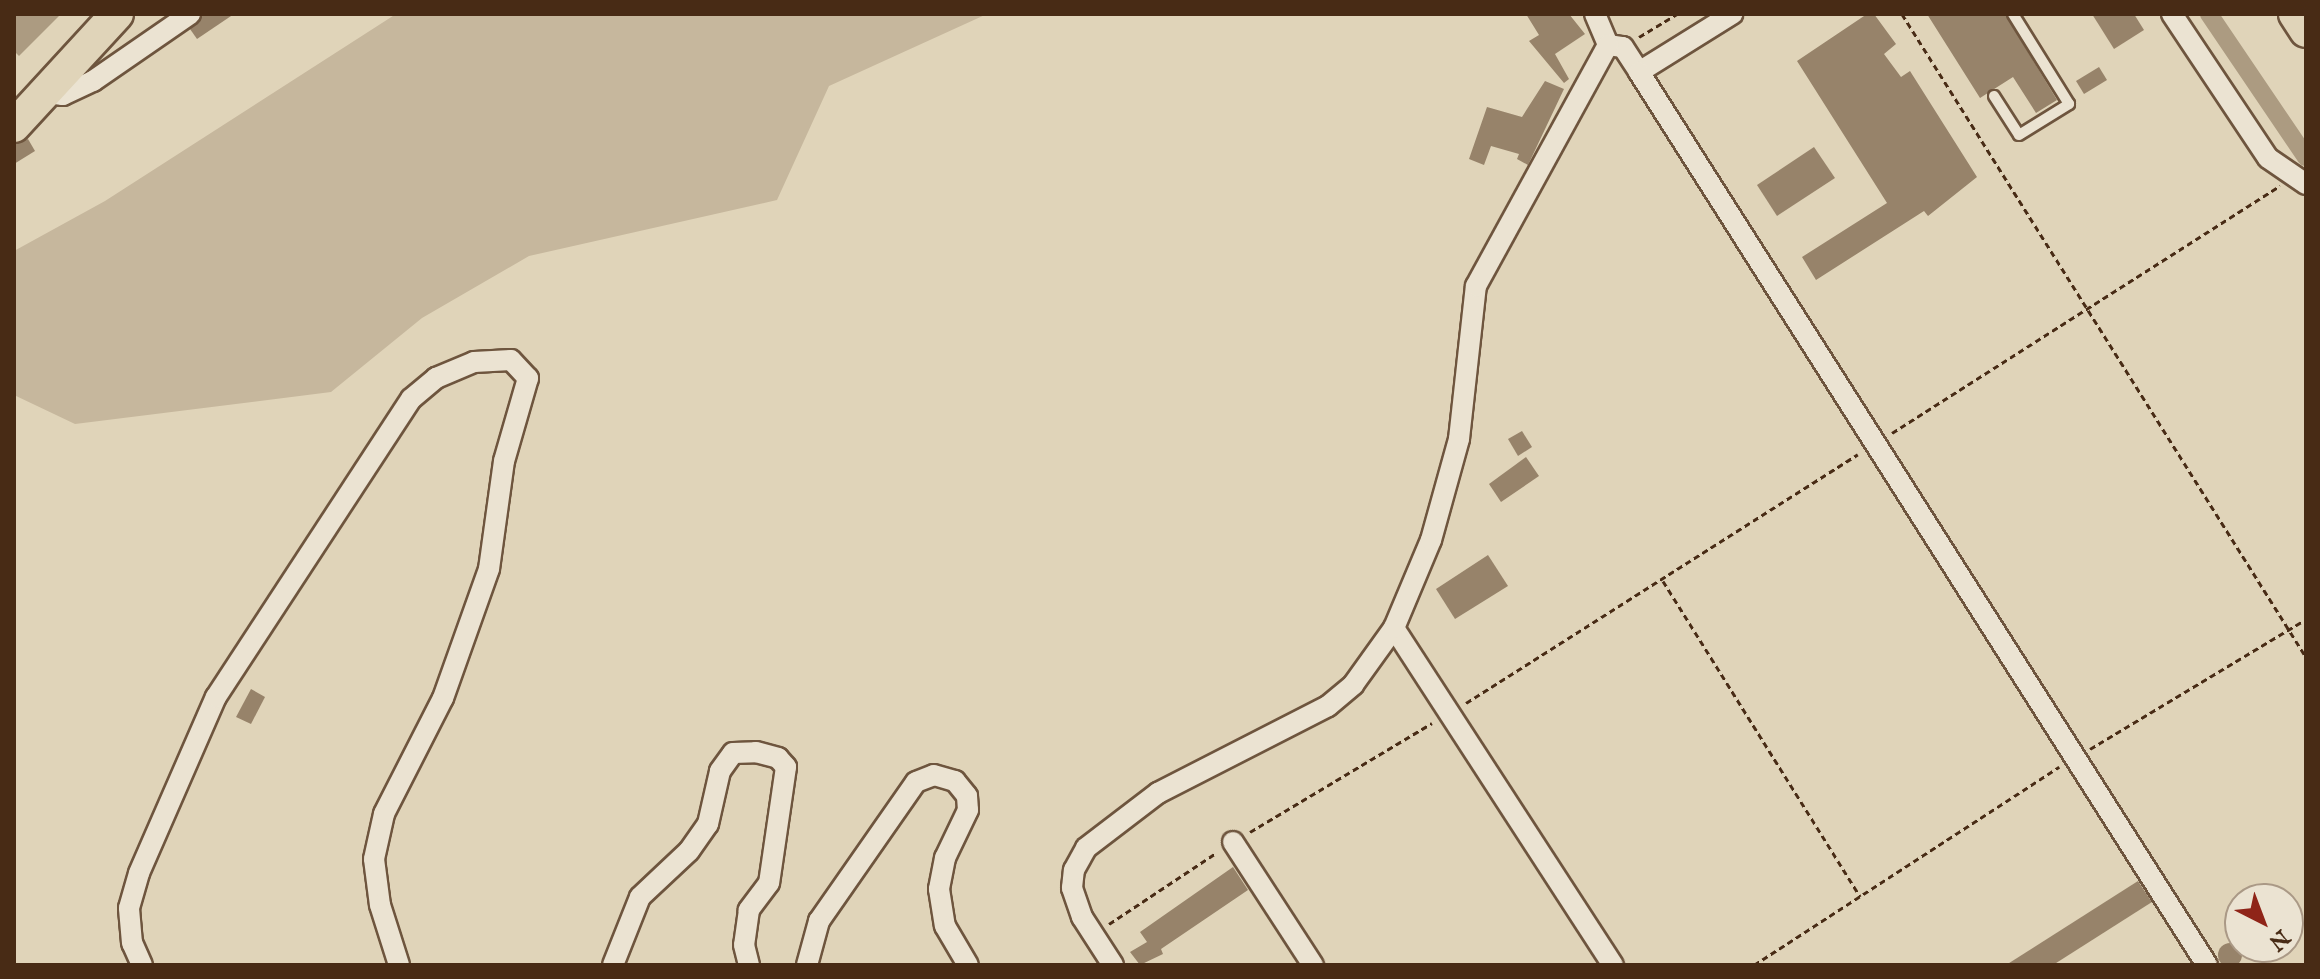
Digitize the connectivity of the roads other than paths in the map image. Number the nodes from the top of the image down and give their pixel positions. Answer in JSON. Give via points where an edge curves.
{"nodes":[{"id":1,"x":117,"y":14,"type":"edge"},
{"id":2,"x":190,"y":14,"type":"edge"},
{"id":3,"x":1595,"y":14,"type":"edge"},
{"id":4,"x":1732,"y":14,"type":"edge"},
{"id":5,"x":2013,"y":14,"type":"edge"},
{"id":6,"x":2172,"y":14,"type":"edge"},
{"id":7,"x":2295,"y":14,"type":"edge"},
{"id":8,"x":2306,"y":31,"type":"edge"},
{"id":9,"x":1616,"y":46,"type":"junction"},
{"id":10,"x":1639,"y":72,"type":"junction"},
{"id":11,"x":48,"y":93,"type":"junction"},
{"id":12,"x":1994,"y":96,"type":"dead end"},
{"id":13,"x":14,"y":126,"type":"edge"},
{"id":14,"x":2306,"y":184,"type":"edge"},
{"id":15,"x":1394,"y":628,"type":"junction"},
{"id":16,"x":1233,"y":842,"type":"road end"},
{"id":17,"x":142,"y":965,"type":"edge"},
{"id":18,"x":399,"y":965,"type":"edge"},
{"id":19,"x":613,"y":965,"type":"edge"},
{"id":20,"x":749,"y":965,"type":"edge"},
{"id":21,"x":807,"y":965,"type":"edge"},
{"id":22,"x":968,"y":965,"type":"edge"},
{"id":23,"x":1113,"y":965,"type":"edge"},
{"id":24,"x":1313,"y":965,"type":"edge"},
{"id":25,"x":1613,"y":965,"type":"edge"},
{"id":26,"x":2207,"y":965,"type":"edge"}],
"edges":[{"from":1,"to":11,"type":"highway"},
{"from":2,"to":11,"type":"street","via":[[93,81],[63,95]]},
{"from":3,"to":9,"type":"street"},
{"from":4,"to":10,"type":"street"},
{"from":5,"to":12,"type":"lane","via":[[2069,104],[2019,135]]},
{"from":6,"to":14,"type":"street","via":[[2268,158]]},
{"from":7,"to":8,"type":"highway"},
{"from":9,"to":10,"type":"street"},
{"from":9,"to":15,"type":"street","via":[[1476,286],[1459,439],[1431,540]]},
{"from":10,"to":26,"type":"street"},
{"from":11,"to":13,"type":"highway"},
{"from":15,"to":23,"type":"street","via":[[1353,685],[1328,706],[1158,793],[1086,848],[1074,870],[1072,888]]},
{"from":15,"to":25,"type":"street"},
{"from":16,"to":24,"type":"street"},
{"from":17,"to":18,"type":"street","via":[[132,943],[129,908],[139,873],[216,697],[411,399],[436,378],[474,362],[511,360],[528,378],[504,461],[489,569],[443,698],[384,814],[374,859],[380,905]]},
{"from":19,"to":20,"type":"street","via":[[640,897],[689,851],[708,824],[720,771],[733,753],[756,752],[778,758],[786,767],[769,883],[749,910],[744,945]]},
{"from":21,"to":22,"type":"street","via":[[819,921],[916,782],[934,775],[955,781],[967,796],[968,810],[945,858],[939,889],[945,926]]}]}
